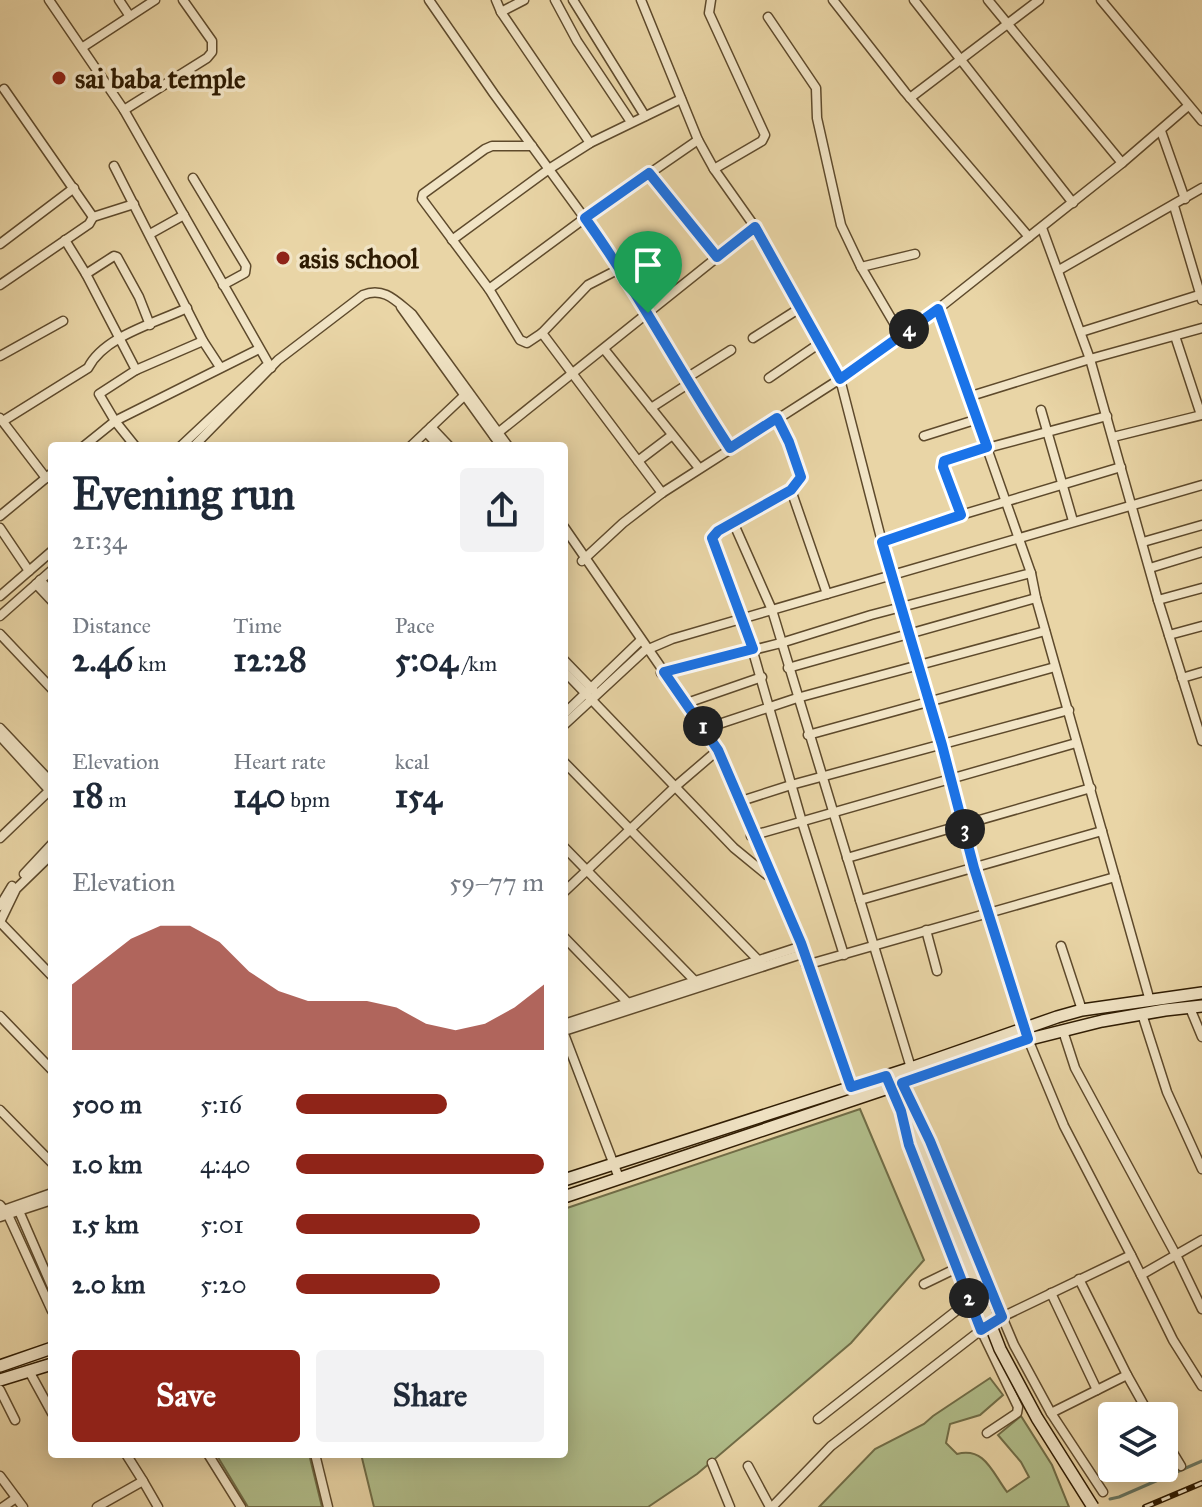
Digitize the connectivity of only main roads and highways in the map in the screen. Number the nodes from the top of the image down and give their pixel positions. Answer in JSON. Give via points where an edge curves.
{"nodes":[{"id":1,"x":1202,"y":993,"type":"edge"},
{"id":2,"x":1196,"y":1007,"type":"edge"},
{"id":3,"x":894,"y":1080,"type":"junction"},
{"id":4,"x":568,"y":1179,"type":"edge"},
{"id":5,"x":568,"y":1196,"type":"edge"},
{"id":6,"x":48,"y":1349,"type":"edge"},
{"id":7,"x":48,"y":1365,"type":"edge"},
{"id":8,"x":0,"y":1366,"type":"edge"},
{"id":9,"x":0,"y":1380,"type":"edge"},
{"id":10,"x":1093,"y":1507,"type":"edge"}],
"edges":[{"from":1,"to":3,"type":"main road","via":[[1082,1010],[911,1068]]},
{"from":2,"to":3,"type":"main road","via":[[1028,1039]]},
{"from":3,"to":4,"type":"main road","via":[[849,1087]]},
{"from":3,"to":5,"type":"main road"},
{"from":3,"to":10,"type":"main road","bridge":true,"via":[[1000,1349]]},
{"from":6,"to":8,"type":"main road"},
{"from":7,"to":9,"type":"main road"}]}
